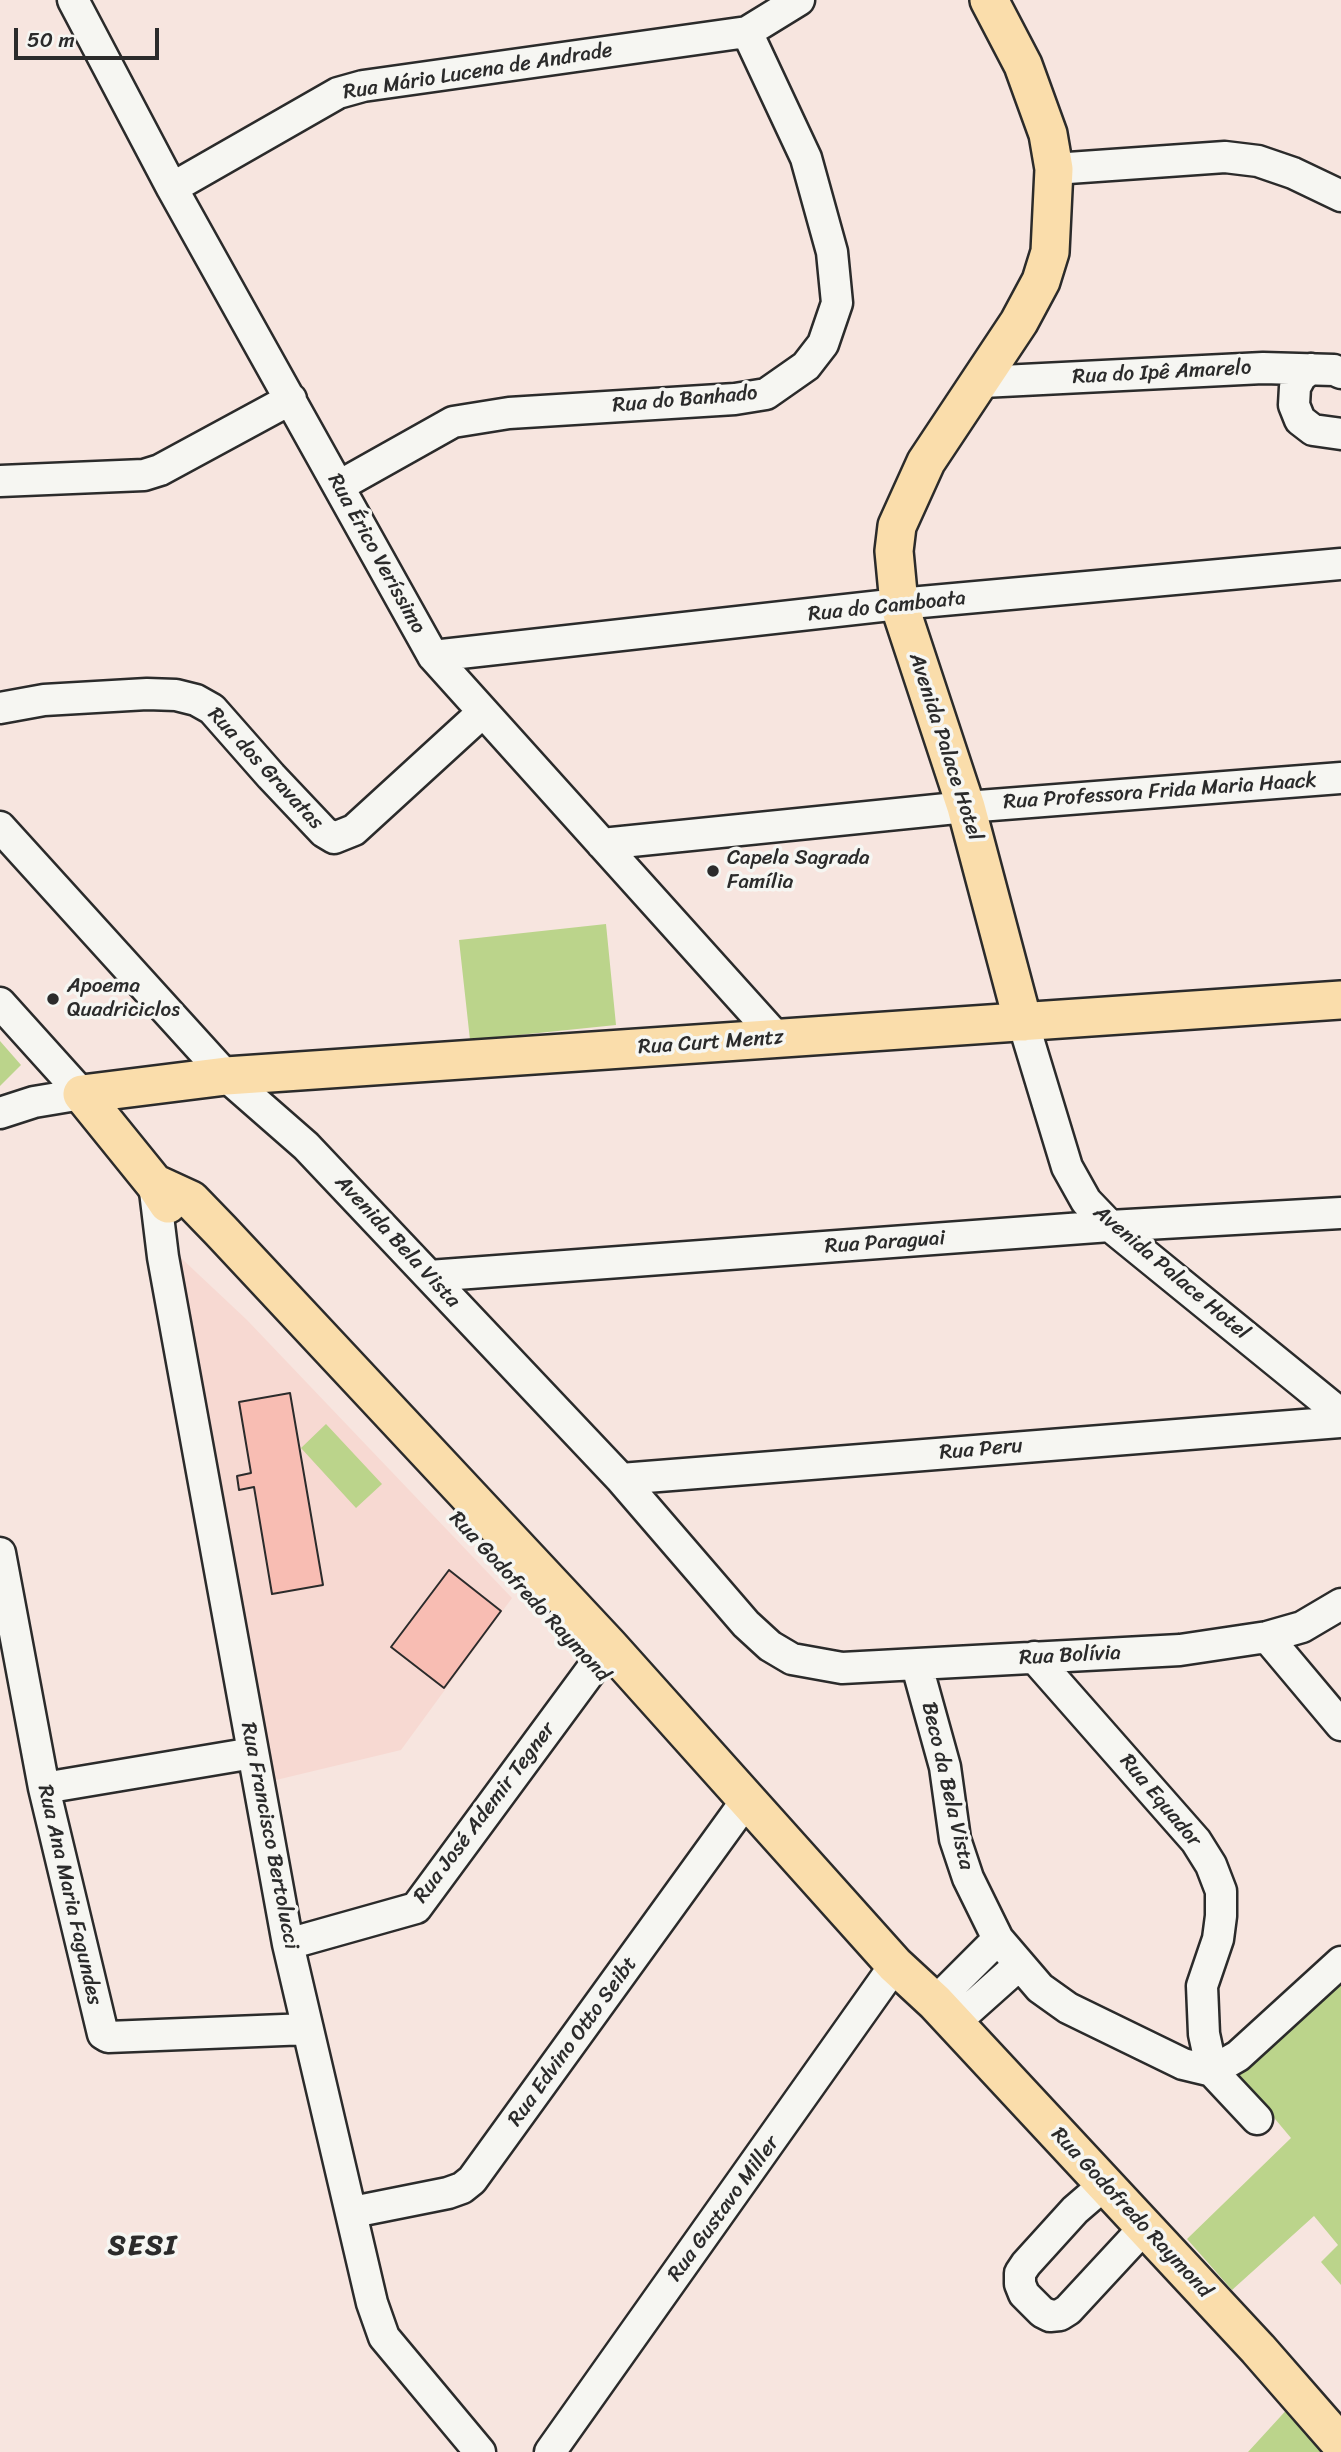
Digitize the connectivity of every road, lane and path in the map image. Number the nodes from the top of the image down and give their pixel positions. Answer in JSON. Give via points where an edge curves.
{"nodes":[{"id":1,"x":73,"y":0,"type":"edge"},
{"id":2,"x":799,"y":0,"type":"edge"},
{"id":3,"x":989,"y":0,"type":"edge"},
{"id":4,"x":747,"y":32,"type":"junction"},
{"id":5,"x":1054,"y":169,"type":"junction"},
{"id":6,"x":172,"y":188,"type":"junction"},
{"id":7,"x":1341,"y":196,"type":"edge"},
{"id":8,"x":1311,"y":369,"type":"junction"},
{"id":9,"x":1341,"y":373,"type":"edge"},
{"id":10,"x":982,"y":382,"type":"junction"},
{"id":11,"x":291,"y":399,"type":"junction"},
{"id":12,"x":1341,"y":434,"type":"edge"},
{"id":13,"x":0,"y":481,"type":"edge"},
{"id":14,"x":339,"y":486,"type":"junction"},
{"id":15,"x":1341,"y":564,"type":"edge"},
{"id":16,"x":900,"y":604,"type":"junction"},
{"id":17,"x":433,"y":656,"type":"junction"},
{"id":18,"x":0,"y":708,"type":"edge"},
{"id":19,"x":483,"y":712,"type":"junction"},
{"id":20,"x":1341,"y":778,"type":"edge"},
{"id":21,"x":966,"y":807,"type":"junction"},
{"id":22,"x":0,"y":827,"type":"edge"},
{"id":23,"x":602,"y":844,"type":"junction"},
{"id":24,"x":1341,"y":1000,"type":"edge"},
{"id":25,"x":0,"y":1003,"type":"edge"},
{"id":26,"x":1023,"y":1022,"type":"junction"},
{"id":27,"x":777,"y":1038,"type":"junction"},
{"id":28,"x":226,"y":1076,"type":"junction"},
{"id":29,"x":82,"y":1094,"type":"junction"},
{"id":30,"x":0,"y":1113,"type":"edge"},
{"id":31,"x":154,"y":1183,"type":"junction"},
{"id":32,"x":1341,"y":1213,"type":"edge"},
{"id":33,"x":1110,"y":1226,"type":"junction"},
{"id":34,"x":429,"y":1276,"type":"junction"},
{"id":35,"x":1341,"y":1415,"type":"edge"},
{"id":36,"x":1341,"y":1422,"type":"edge"},
{"id":37,"x":621,"y":1479,"type":"junction"},
{"id":38,"x":0,"y":1553,"type":"edge"},
{"id":39,"x":1341,"y":1604,"type":"edge"},
{"id":40,"x":1267,"y":1637,"type":"junction"},
{"id":41,"x":601,"y":1656,"type":"junction"},
{"id":42,"x":1034,"y":1657,"type":"junction"},
{"id":43,"x":792,"y":1659,"type":"joint"},
{"id":44,"x":916,"y":1665,"type":"junction"},
{"id":45,"x":1341,"y":1725,"type":"edge"},
{"id":46,"x":253,"y":1753,"type":"junction"},
{"id":47,"x":44,"y":1788,"type":"junction"},
{"id":48,"x":740,"y":1812,"type":"junction"},
{"id":49,"x":998,"y":1939,"type":"junction"},
{"id":50,"x":288,"y":1944,"type":"junction"},
{"id":51,"x":1341,"y":1962,"type":"edge"},
{"id":52,"x":1019,"y":1965,"type":"junction"},
{"id":53,"x":917,"y":1992,"type":"junction"},
{"id":54,"x":309,"y":2029,"type":"junction"},
{"id":55,"x":1212,"y":2071,"type":"junction"},
{"id":56,"x":1257,"y":2119,"type":"dead end"},
{"id":57,"x":1104,"y":2185,"type":"junction"},
{"id":58,"x":353,"y":2212,"type":"junction"},
{"id":59,"x":1144,"y":2228,"type":"junction"},
{"id":60,"x":1341,"y":2444,"type":"edge"},
{"id":61,"x":480,"y":2452,"type":"edge"},
{"id":62,"x":550,"y":2452,"type":"edge"}],
"edges":[{"from":1,"to":6,"type":"street","name":"Rua Érico Veríssimo"},
{"from":2,"to":4,"type":"street","name":"Rua Mário Lucena de Andrade"},
{"from":3,"to":5,"type":"main road","name":"Avenida Palace Hotel","via":[[1028,77],[1048,134]]},
{"from":4,"to":6,"type":"street","name":"Rua Mário Lucena de Andrade","via":[[363,86],[338,93]]},
{"from":4,"to":14,"type":"street","name":"Rua do Banhado","via":[[806,158],[832,252],[837,303],[823,344],[806,366],[766,394],[735,399],[509,413],[453,422]]},
{"from":5,"to":7,"type":"street","via":[[1225,157],[1258,161]]},
{"from":5,"to":10,"type":"main road","name":"Avenida Palace Hotel","via":[[1050,252],[1041,281]]},
{"from":6,"to":11,"type":"street","name":"Rua Érico Veríssimo"},
{"from":8,"to":9,"type":"street","name":"Rua do Ipê Amarelo"},
{"from":8,"to":10,"type":"street","name":"Rua do Ipê Amarelo"},
{"from":8,"to":12,"type":"street","via":[[1295,387],[1294,405],[1300,419],[1313,430]]},
{"from":10,"to":16,"type":"main road","name":"Avenida Palace Hotel","via":[[926,462],[897,526],[894,551]]},
{"from":11,"to":13,"type":"street","via":[[145,475]]},
{"from":11,"to":14,"type":"street","name":"Rua Érico Veríssimo"},
{"from":14,"to":17,"type":"street","name":"Rua Érico Veríssimo"},
{"from":15,"to":16,"type":"street","name":"Rua do Camboata"},
{"from":16,"to":17,"type":"street","name":"Rua do Camboata"},
{"from":16,"to":21,"type":"main road","name":"Avenida Palace Hotel"},
{"from":17,"to":19,"type":"street","name":"Rua Érico Veríssimo"},
{"from":18,"to":19,"type":"street","name":"Rua dos Gravatas","via":[[44,700],[147,694],[196,700],[212,709],[334,838],[354,830]]},
{"from":19,"to":23,"type":"street","name":"Rua Érico Veríssimo"},
{"from":20,"to":21,"type":"street","name":"Rua Professora Frida Maria Haack"},
{"from":21,"to":23,"type":"street","name":"Rua Professora Frida Maria Haack"},
{"from":21,"to":26,"type":"main road","name":"Avenida Palace Hotel"},
{"from":22,"to":28,"type":"street","name":"Avenida Bela Vista"},
{"from":23,"to":27,"type":"street","name":"Rua Érico Veríssimo"},
{"from":24,"to":26,"type":"main road","name":"Rua Curt Mentz"},
{"from":25,"to":29,"type":"street","name":"Rua Godofredo Raymond"},
{"from":26,"to":27,"type":"main road","name":"Rua Curt Mentz"},
{"from":26,"to":33,"type":"street","name":"Avenida Palace Hotel","via":[[1068,1167],[1086,1202]]},
{"from":27,"to":28,"type":"main road","name":"Rua Curt Mentz"},
{"from":28,"to":29,"type":"main road","name":"Rua Curt Mentz"},
{"from":28,"to":34,"type":"street","name":"Avenida Bela Vista","via":[[306,1146]]},
{"from":29,"to":30,"type":"street"},
{"from":29,"to":31,"type":"main road","name":"Rua Godofredo Raymond"},
{"from":31,"to":41,"type":"main road","name":"Rua Godofredo Raymond","via":[[199,1208]]},
{"from":31,"to":46,"type":"street","name":"Rua Francisco Bertolucci","via":[[163,1257]]},
{"from":32,"to":33,"type":"street","name":"Rua Paraguai"},
{"from":33,"to":34,"type":"street","name":"Rua Paraguai"},
{"from":33,"to":35,"type":"street","name":"Avenida Palace Hotel"},
{"from":34,"to":37,"type":"street","name":"Avenida Bela Vista"},
{"from":36,"to":37,"type":"street","name":"Rua Peru"},
{"from":37,"to":43,"type":"street","name":"Avenida Bela Vista","via":[[746,1625]]},
{"from":38,"to":47,"type":"street","name":"Rua Ana Maria Fagundes"},
{"from":39,"to":40,"type":"street","name":"Rua Bolívia","via":[[1302,1627]]},
{"from":40,"to":42,"type":"street","name":"Rua Bolívia","via":[[1180,1650]]},
{"from":40,"to":45,"type":"street"},
{"from":41,"to":48,"type":"main road","name":"Rua Godofredo Raymond"},
{"from":41,"to":50,"type":"street","name":"Rua José Ademir Tegner","via":[[416,1908]]},
{"from":42,"to":44,"type":"street","name":"Rua Bolívia"},
{"from":42,"to":55,"type":"street","name":"Rua Equador","via":[[1196,1840],[1211,1865],[1221,1891],[1221,1916],[1201,2006]]},
{"from":43,"to":44,"type":"street","name":"Rua Bolívia","via":[[842,1668]]},
{"from":44,"to":49,"type":"street","name":"Beco da Bela Vista","via":[[945,1767],[955,1839]]},
{"from":46,"to":47,"type":"street"},
{"from":46,"to":50,"type":"street","name":"Rua Francisco Bertolucci"},
{"from":47,"to":54,"type":"street","name":"Rua Ana Maria Fagundes","via":[[103,2034]]},
{"from":48,"to":53,"type":"main road","name":"Rua Godofredo Raymond"},
{"from":48,"to":58,"type":"street","name":"Rua Edvino Otto Seibt","via":[[472,2180],[448,2193]]},
{"from":49,"to":52,"type":"street","name":"Beco da Bela Vista"},
{"from":49,"to":53,"type":"street"},
{"from":50,"to":54,"type":"street","name":"Rua Francisco Bertolucci"},
{"from":51,"to":55,"type":"street","via":[[1238,2056]]},
{"from":52,"to":53,"type":"street"},
{"from":52,"to":55,"type":"street","name":"Beco da Bela Vista","via":[[1040,1988],[1088,2020],[1183,2064]]},
{"from":53,"to":57,"type":"main road","name":"Rua Godofredo Raymond"},
{"from":53,"to":62,"type":"street","name":"Rua Gustavo Miller"},
{"from":54,"to":58,"type":"street","name":"Rua Francisco Bertolucci"},
{"from":55,"to":56,"type":"street"},
{"from":57,"to":59,"type":"main road","name":"Rua Godofredo Raymond"},
{"from":57,"to":59,"type":"street","via":[[1026,2264],[1020,2273],[1024,2294],[1042,2312],[1060,2315]]},
{"from":58,"to":61,"type":"street","name":"Rua Francisco Bertolucci","via":[[384,2337]]},
{"from":59,"to":60,"type":"main road","name":"Rua Godofredo Raymond"}]}
